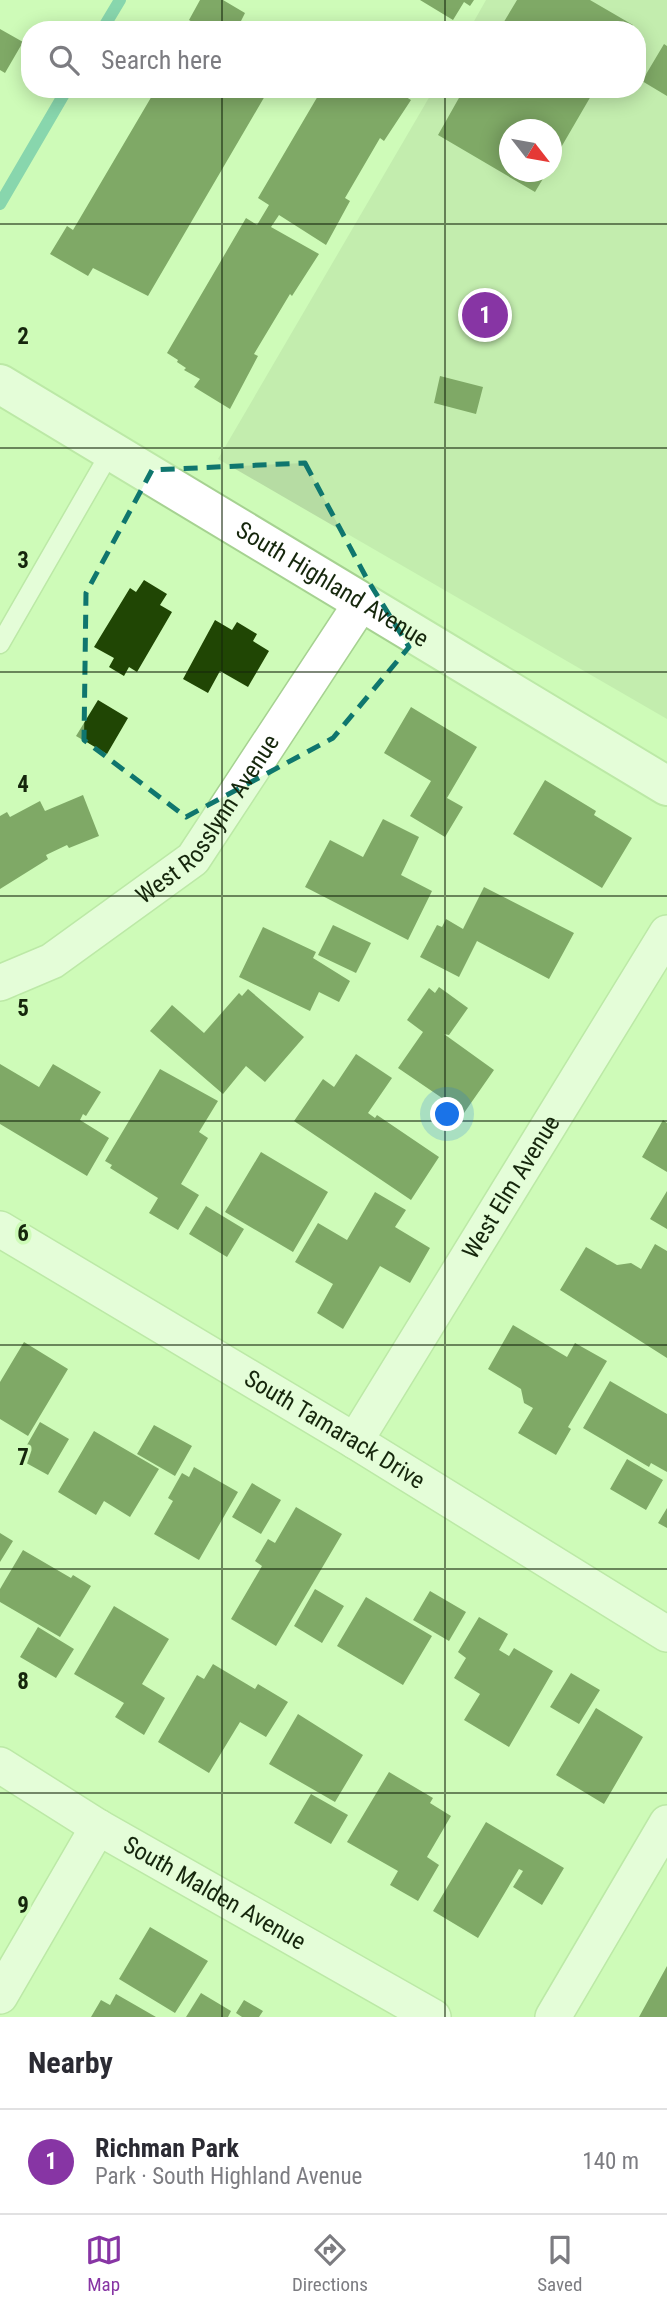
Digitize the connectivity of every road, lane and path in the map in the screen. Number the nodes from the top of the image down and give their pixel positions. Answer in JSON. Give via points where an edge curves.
{"nodes":[{"id":1,"x":0,"y":384,"type":"edge"},
{"id":2,"x":111,"y":451,"type":"junction"},
{"id":3,"x":362,"y":602,"type":"junction"},
{"id":4,"x":0,"y":644,"type":"edge"},
{"id":5,"x":667,"y":786,"type":"edge"},
{"id":6,"x":667,"y":933,"type":"edge"},
{"id":7,"x":0,"y":983,"type":"edge"},
{"id":8,"x":0,"y":1230,"type":"edge"},
{"id":9,"x":355,"y":1441,"type":"junction"},
{"id":10,"x":667,"y":1634,"type":"edge"},
{"id":11,"x":0,"y":1765,"type":"edge"},
{"id":12,"x":667,"y":1823,"type":"edge"},
{"id":13,"x":98,"y":1827,"type":"junction"},
{"id":14,"x":0,"y":1996,"type":"edge"},
{"id":15,"x":433,"y":2017,"type":"edge"},
{"id":16,"x":553,"y":2017,"type":"edge"}],
"edges":[{"from":1,"to":2,"type":"street","name":"South Highland Avenue"},
{"from":2,"to":3,"type":"street","name":"South Highland Avenue"},
{"from":2,"to":4,"type":"lane"},
{"from":3,"to":5,"type":"street","name":"South Highland Avenue"},
{"from":3,"to":7,"type":"street","name":"West Rosslynn Avenue","via":[[193,859],[51,961]]},
{"from":6,"to":9,"type":"street","name":"West Elm Avenue"},
{"from":8,"to":9,"type":"street","name":"South Tamarack Drive"},
{"from":9,"to":10,"type":"street","name":"South Tamarack Drive"},
{"from":11,"to":13,"type":"street","name":"South Malden Avenue"},
{"from":12,"to":16,"type":"street"},
{"from":13,"to":14,"type":"street"},
{"from":13,"to":15,"type":"street","name":"South Malden Avenue"}]}
